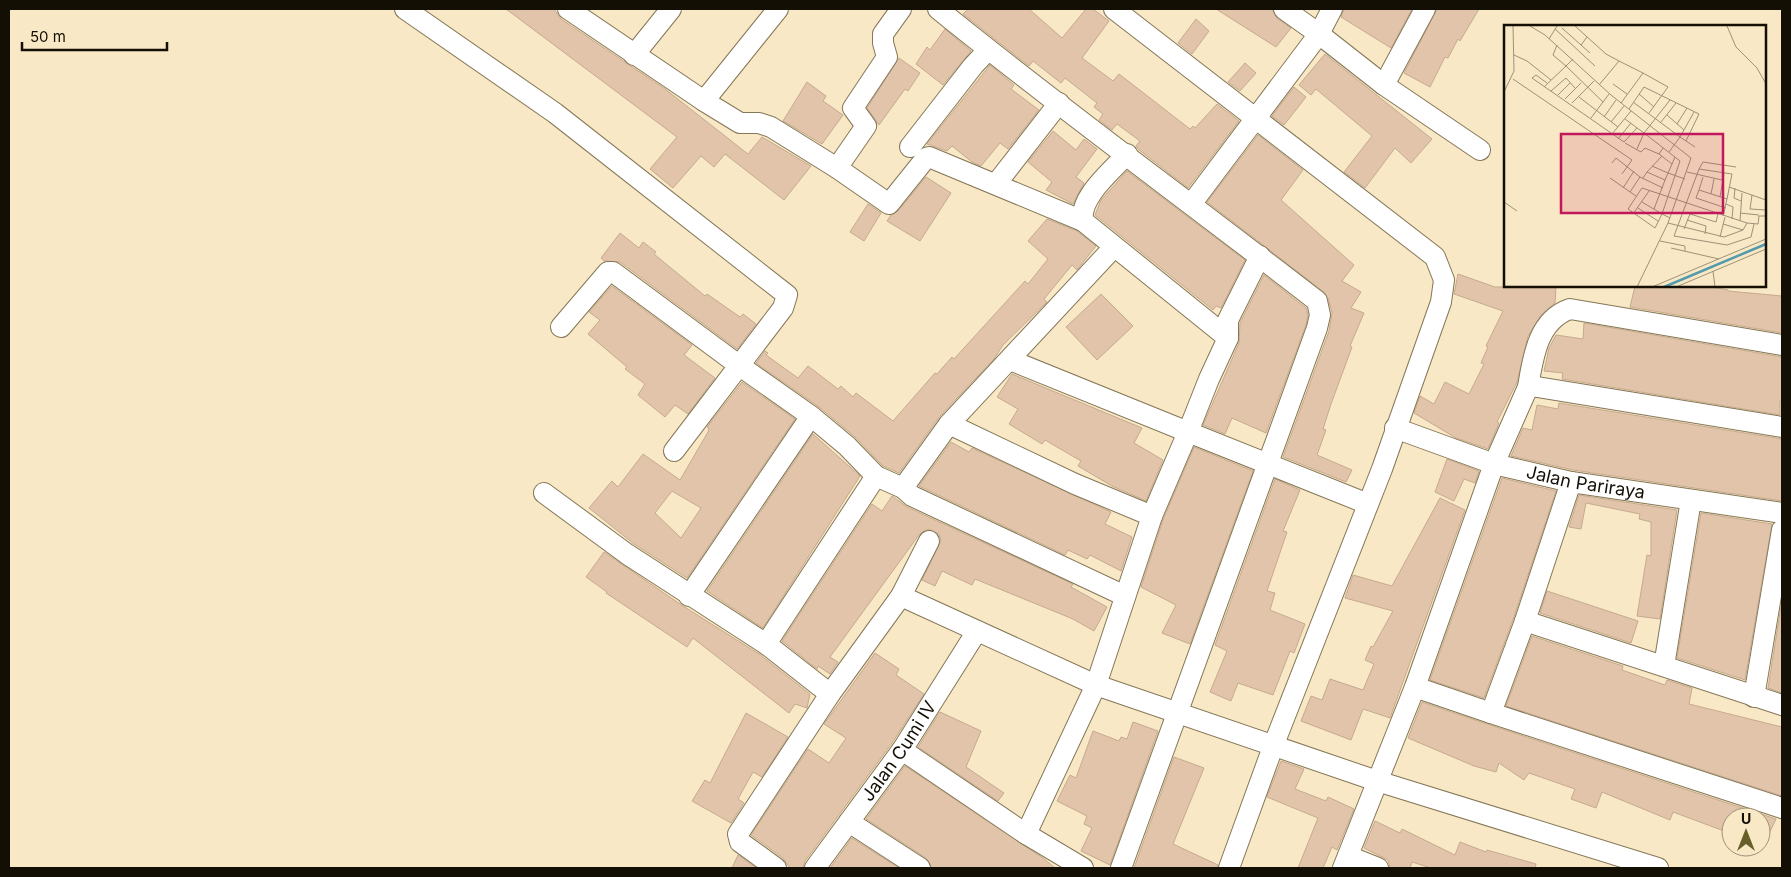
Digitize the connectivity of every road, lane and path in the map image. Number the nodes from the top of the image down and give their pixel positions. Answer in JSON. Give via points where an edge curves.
{"nodes":[{"id":1,"x":406,"y":9,"type":"edge"},
{"id":2,"x":568,"y":9,"type":"edge"},
{"id":3,"x":672,"y":9,"type":"edge"},
{"id":4,"x":778,"y":9,"type":"edge"},
{"id":5,"x":901,"y":9,"type":"edge"},
{"id":6,"x":938,"y":9,"type":"edge"},
{"id":7,"x":1114,"y":9,"type":"edge"},
{"id":8,"x":1284,"y":9,"type":"edge"},
{"id":9,"x":1332,"y":9,"type":"edge"},
{"id":10,"x":1425,"y":9,"type":"edge"},
{"id":11,"x":1319,"y":34,"type":"junction"},
{"id":12,"x":988,"y":50,"type":"junction"},
{"id":13,"x":634,"y":55,"type":"junction"},
{"id":14,"x":1384,"y":85,"type":"junction"},
{"id":15,"x":704,"y":101,"type":"junction"},
{"id":16,"x":1059,"y":103,"type":"junction"},
{"id":17,"x":1254,"y":118,"type":"junction"},
{"id":18,"x":910,"y":150,"type":"junction"},
{"id":19,"x":1480,"y":150,"type":"dead end"},
{"id":20,"x":1127,"y":154,"type":"junction"},
{"id":21,"x":837,"y":168,"type":"junction"},
{"id":22,"x":996,"y":184,"type":"junction"},
{"id":23,"x":1192,"y":203,"type":"junction"},
{"id":24,"x":1083,"y":221,"type":"junction"},
{"id":25,"x":1114,"y":247,"type":"junction"},
{"id":26,"x":1260,"y":256,"type":"junction"},
{"id":27,"x":562,"y":327,"type":"dead end"},
{"id":28,"x":1228,"y":338,"type":"junction"},
{"id":29,"x":1782,"y":345,"type":"edge"},
{"id":30,"x":1010,"y":360,"type":"junction"},
{"id":31,"x":740,"y":366,"type":"junction"},
{"id":32,"x":1528,"y":387,"type":"junction"},
{"id":33,"x":811,"y":416,"type":"junction"},
{"id":34,"x":949,"y":424,"type":"junction"},
{"id":35,"x":1782,"y":427,"type":"edge"},
{"id":36,"x":1395,"y":428,"type":"junction"},
{"id":37,"x":1188,"y":432,"type":"junction"},
{"id":38,"x":674,"y":451,"type":"dead end"},
{"id":39,"x":1494,"y":464,"type":"junction"},
{"id":40,"x":1268,"y":465,"type":"junction"},
{"id":41,"x":876,"y":476,"type":"junction"},
{"id":42,"x":1571,"y":482,"type":"junction"},
{"id":43,"x":902,"y":488,"type":"junction"},
{"id":44,"x":544,"y":493,"type":"dead end"},
{"id":45,"x":1691,"y":500,"type":"junction"},
{"id":46,"x":1368,"y":504,"type":"junction"},
{"id":47,"x":1782,"y":513,"type":"edge"},
{"id":48,"x":1152,"y":516,"type":"junction"},
{"id":49,"x":1782,"y":530,"type":"edge"},
{"id":50,"x":929,"y":541,"type":"dead end"},
{"id":51,"x":690,"y":596,"type":"junction"},
{"id":52,"x":901,"y":596,"type":"junction"},
{"id":53,"x":1125,"y":596,"type":"junction"},
{"id":54,"x":1524,"y":621,"type":"junction"},
{"id":55,"x":977,"y":631,"type":"junction"},
{"id":56,"x":766,"y":644,"type":"junction"},
{"id":57,"x":1664,"y":666,"type":"junction"},
{"id":58,"x":1096,"y":685,"type":"junction"},
{"id":59,"x":1414,"y":687,"type":"junction"},
{"id":60,"x":830,"y":694,"type":"junction"},
{"id":61,"x":1754,"y":697,"type":"junction"},
{"id":62,"x":1782,"y":705,"type":"edge"},
{"id":63,"x":1177,"y":712,"type":"junction"},
{"id":64,"x":1491,"y":713,"type":"junction"},
{"id":65,"x":1274,"y":744,"type":"junction"},
{"id":66,"x":902,"y":750,"type":"junction"},
{"id":67,"x":1377,"y":781,"type":"junction"},
{"id":68,"x":1782,"y":808,"type":"edge"},
{"id":69,"x":849,"y":822,"type":"junction"},
{"id":70,"x":1026,"y":834,"type":"junction"},
{"id":71,"x":1345,"y":862,"type":"edge"},
{"id":72,"x":776,"y":868,"type":"edge"},
{"id":73,"x":815,"y":868,"type":"edge"},
{"id":74,"x":920,"y":868,"type":"edge"},
{"id":75,"x":1083,"y":868,"type":"edge"},
{"id":76,"x":1121,"y":868,"type":"edge"},
{"id":77,"x":1230,"y":868,"type":"edge"},
{"id":78,"x":1378,"y":868,"type":"edge"},
{"id":79,"x":1658,"y":868,"type":"edge"}],
"edges":[{"from":1,"to":31,"type":"street","via":[[555,113],[787,295],[783,308]]},
{"from":2,"to":13,"type":"street"},
{"from":3,"to":13,"type":"street"},
{"from":4,"to":15,"type":"street"},
{"from":5,"to":21,"type":"street","via":[[883,34],[887,57],[853,108],[866,126]]},
{"from":6,"to":12,"type":"street"},
{"from":7,"to":17,"type":"street"},
{"from":8,"to":11,"type":"street"},
{"from":9,"to":11,"type":"street"},
{"from":10,"to":14,"type":"street"},
{"from":11,"to":14,"type":"street"},
{"from":11,"to":17,"type":"street"},
{"from":12,"to":16,"type":"street"},
{"from":12,"to":18,"type":"street"},
{"from":13,"to":15,"type":"street"},
{"from":14,"to":19,"type":"street"},
{"from":15,"to":21,"type":"street","via":[[740,123],[771,127]]},
{"from":16,"to":20,"type":"street"},
{"from":16,"to":22,"type":"street"},
{"from":17,"to":23,"type":"street"},
{"from":17,"to":36,"type":"street","via":[[1435,257],[1444,288]]},
{"from":18,"to":21,"type":"street","via":[[889,204]]},
{"from":18,"to":22,"type":"street"},
{"from":20,"to":23,"type":"street"},
{"from":20,"to":24,"type":"street","via":[[1085,201]]},
{"from":22,"to":24,"type":"street"},
{"from":23,"to":26,"type":"street"},
{"from":24,"to":25,"type":"street"},
{"from":25,"to":28,"type":"street"},
{"from":25,"to":30,"type":"street"},
{"from":26,"to":28,"type":"street","via":[[1228,320]]},
{"from":26,"to":40,"type":"street","via":[[1317,301],[1320,315]]},
{"from":27,"to":31,"type":"street","via":[[611,272]]},
{"from":28,"to":37,"type":"street"},
{"from":29,"to":32,"type":"street","via":[[1570,309],[1553,317],[1542,333]]},
{"from":30,"to":34,"type":"street"},
{"from":30,"to":37,"type":"street"},
{"from":31,"to":33,"type":"street"},
{"from":31,"to":38,"type":"street"},
{"from":32,"to":35,"type":"street"},
{"from":32,"to":39,"type":"street"},
{"from":33,"to":41,"type":"street"},
{"from":33,"to":51,"type":"street"},
{"from":34,"to":43,"type":"street"},
{"from":34,"to":48,"type":"street","via":[[1075,484]]},
{"from":36,"to":39,"type":"street","name":"Jalan Pariraya"},
{"from":36,"to":46,"type":"street"},
{"from":37,"to":40,"type":"street"},
{"from":37,"to":48,"type":"street"},
{"from":39,"to":42,"type":"street","name":"Jalan Pariraya"},
{"from":39,"to":59,"type":"street"},
{"from":40,"to":46,"type":"street"},
{"from":40,"to":63,"type":"street"},
{"from":41,"to":43,"type":"street"},
{"from":41,"to":56,"type":"street"},
{"from":42,"to":45,"type":"street","name":"Jalan Pariraya"},
{"from":42,"to":54,"type":"street"},
{"from":43,"to":53,"type":"street","via":[[912,496]]},
{"from":44,"to":51,"type":"street"},
{"from":45,"to":47,"type":"street","name":"Jalan Pariraya"},
{"from":45,"to":57,"type":"street"},
{"from":46,"to":65,"type":"street"},
{"from":48,"to":53,"type":"street"},
{"from":49,"to":61,"type":"street"},
{"from":50,"to":52,"type":"street"},
{"from":51,"to":56,"type":"street"},
{"from":52,"to":55,"type":"street"},
{"from":52,"to":60,"type":"street"},
{"from":53,"to":58,"type":"street"},
{"from":54,"to":57,"type":"street"},
{"from":54,"to":64,"type":"street"},
{"from":55,"to":58,"type":"street"},
{"from":55,"to":66,"type":"street","name":"Jalan Cumi IV"},
{"from":56,"to":60,"type":"street"},
{"from":57,"to":61,"type":"street"},
{"from":58,"to":63,"type":"street"},
{"from":58,"to":70,"type":"street"},
{"from":59,"to":64,"type":"street"},
{"from":59,"to":67,"type":"street"},
{"from":60,"to":72,"type":"street","via":[[738,834],[740,842]]},
{"from":61,"to":62,"type":"street"},
{"from":63,"to":65,"type":"street"},
{"from":63,"to":76,"type":"street"},
{"from":64,"to":68,"type":"street"},
{"from":65,"to":67,"type":"street"},
{"from":65,"to":77,"type":"street"},
{"from":66,"to":69,"type":"street","name":"Jalan Cumi IV"},
{"from":66,"to":70,"type":"street"},
{"from":67,"to":71,"type":"street"},
{"from":67,"to":79,"type":"street"},
{"from":69,"to":73,"type":"street","name":"Jalan Cumi IV"},
{"from":69,"to":74,"type":"street"},
{"from":70,"to":75,"type":"street"},
{"from":71,"to":78,"type":"street"}]}
